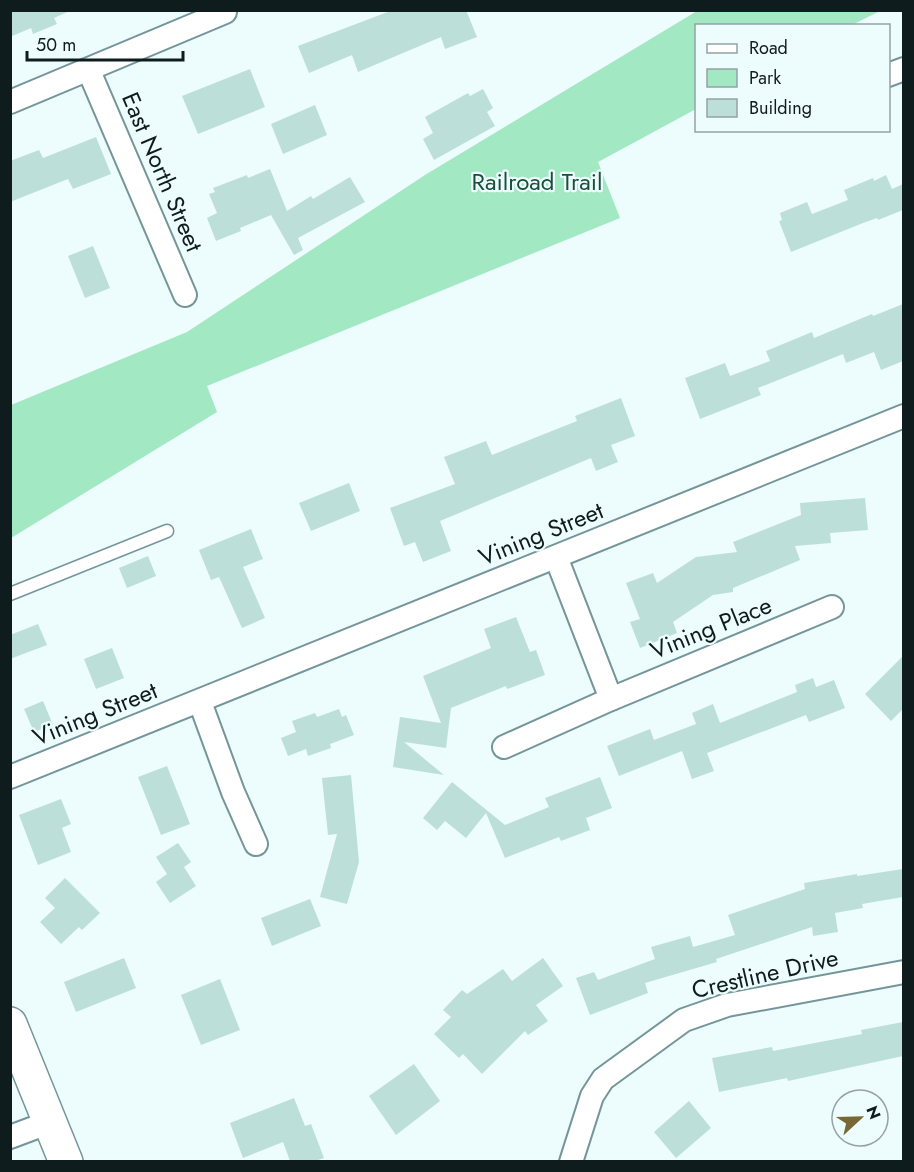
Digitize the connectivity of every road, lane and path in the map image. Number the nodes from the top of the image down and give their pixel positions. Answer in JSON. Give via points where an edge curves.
{"nodes":[{"id":1,"x":225,"y":12,"type":"edge"},
{"id":2,"x":89,"y":71,"type":"junction"},
{"id":3,"x":10,"y":102,"type":"edge"},
{"id":4,"x":185,"y":295,"type":"dead end"},
{"id":5,"x":903,"y":416,"type":"edge"},
{"id":6,"x":167,"y":531,"type":"dead end"},
{"id":7,"x":556,"y":557,"type":"junction"},
{"id":8,"x":10,"y":594,"type":"edge"},
{"id":9,"x":832,"y":608,"type":"dead end"},
{"id":10,"x":611,"y":699,"type":"junction"},
{"id":11,"x":200,"y":702,"type":"junction"},
{"id":12,"x":504,"y":747,"type":"dead end"},
{"id":13,"x":10,"y":777,"type":"edge"},
{"id":14,"x":256,"y":844,"type":"dead end"},
{"id":15,"x":903,"y":972,"type":"edge"},
{"id":16,"x":10,"y":1024,"type":"edge"},
{"id":17,"x":50,"y":1122,"type":"junction"},
{"id":18,"x":10,"y":1137,"type":"edge"},
{"id":19,"x":66,"y":1161,"type":"edge"},
{"id":20,"x":571,"y":1161,"type":"edge"}],
"edges":[{"from":1,"to":2,"type":"street"},
{"from":2,"to":3,"type":"street"},
{"from":2,"to":4,"type":"street","name":"East North Street"},
{"from":5,"to":7,"type":"street","name":"Vining Street"},
{"from":6,"to":8,"type":"lane"},
{"from":7,"to":10,"type":"street"},
{"from":7,"to":11,"type":"street","name":"Vining Street"},
{"from":9,"to":10,"type":"street","name":"Vining Place"},
{"from":10,"to":12,"type":"street","name":"Vining Place"},
{"from":11,"to":13,"type":"street","name":"Vining Street"},
{"from":11,"to":14,"type":"street"},
{"from":15,"to":20,"type":"street","name":"Crestline Drive","via":[[727,1005],[684,1020],[603,1079],[591,1096]]},
{"from":16,"to":17,"type":"main road"},
{"from":17,"to":18,"type":"street"},
{"from":17,"to":19,"type":"main road"}]}
